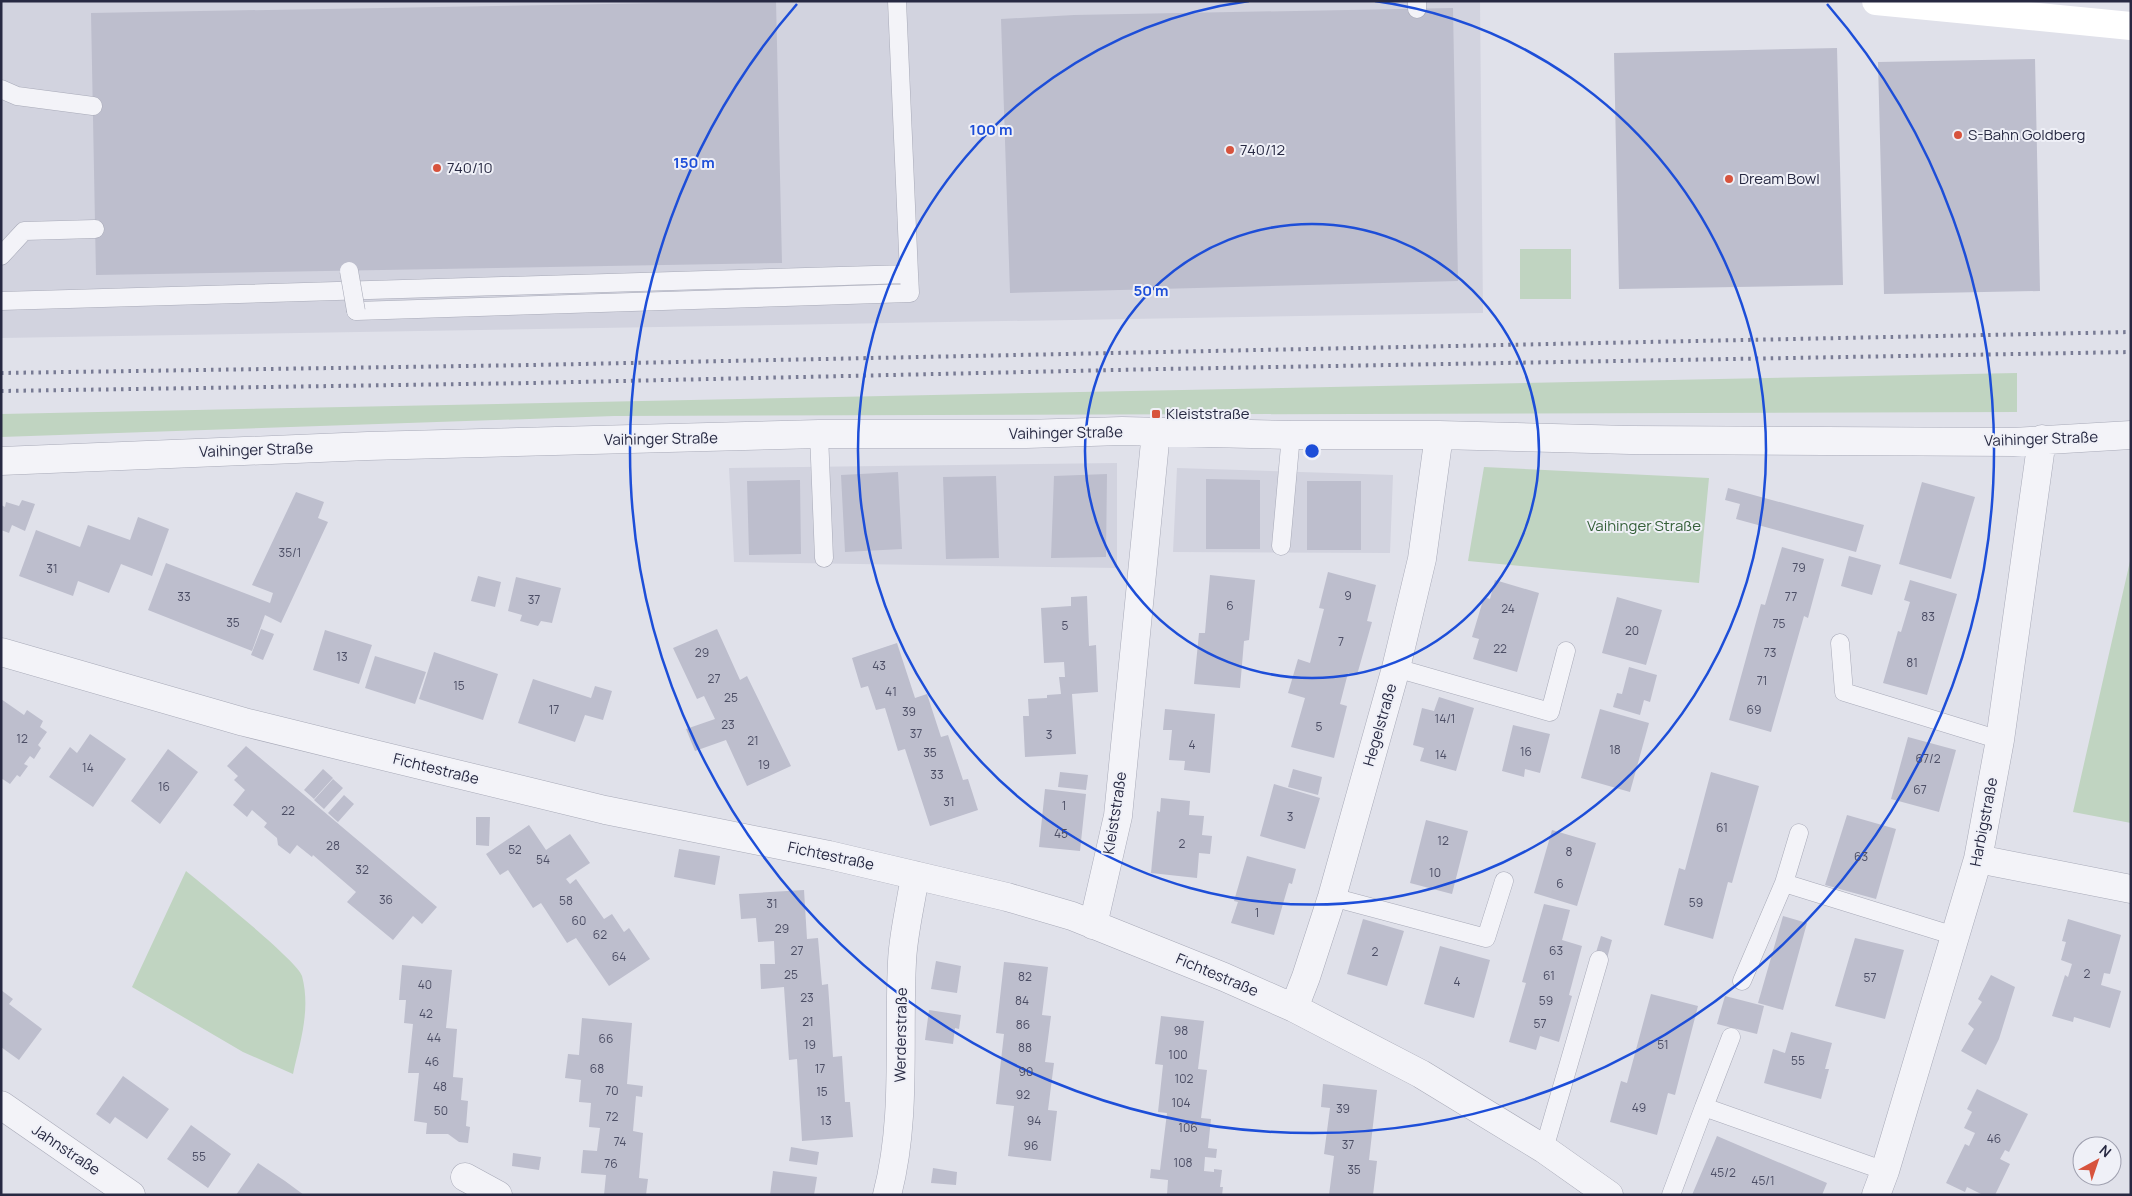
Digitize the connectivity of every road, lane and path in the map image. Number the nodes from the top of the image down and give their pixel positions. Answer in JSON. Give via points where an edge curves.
{"nodes":[{"id":1,"x":897,"y":1,"type":"edge"},
{"id":2,"x":1876,"y":1,"type":"edge"},
{"id":3,"x":1880,"y":2,"type":"edge"},
{"id":4,"x":2131,"y":26,"type":"edge"},
{"id":5,"x":1,"y":89,"type":"edge"},
{"id":6,"x":93,"y":106,"type":"dead end"},
{"id":7,"x":95,"y":229,"type":"dead end"},
{"id":8,"x":1,"y":256,"type":"edge"},
{"id":9,"x":349,"y":271,"type":"dead end"},
{"id":10,"x":909,"y":274,"type":"junction"},
{"id":11,"x":1,"y":301,"type":"edge"},
{"id":12,"x":1156,"y":432,"type":"junction"},
{"id":13,"x":819,"y":434,"type":"junction"},
{"id":14,"x":1439,"y":435,"type":"junction"},
{"id":15,"x":2131,"y":435,"type":"edge"},
{"id":16,"x":1292,"y":436,"type":"junction"},
{"id":17,"x":2042,"y":439,"type":"junction"},
{"id":18,"x":1,"y":461,"type":"edge"},
{"id":19,"x":1281,"y":546,"type":"dead end"},
{"id":20,"x":824,"y":558,"type":"dead end"},
{"id":21,"x":1840,"y":642,"type":"dead end"},
{"id":22,"x":1566,"y":651,"type":"dead end"},
{"id":23,"x":1,"y":652,"type":"edge"},
{"id":24,"x":1396,"y":668,"type":"junction"},
{"id":25,"x":2000,"y":740,"type":"junction"},
{"id":26,"x":1798,"y":832,"type":"dead end"},
{"id":27,"x":1978,"y":858,"type":"junction"},
{"id":28,"x":915,"y":875,"type":"junction"},
{"id":29,"x":1504,"y":881,"type":"dead end"},
{"id":30,"x":1784,"y":884,"type":"junction"},
{"id":31,"x":2131,"y":889,"type":"edge"},
{"id":32,"x":1332,"y":897,"type":"junction"},
{"id":33,"x":1093,"y":924,"type":"junction"},
{"id":34,"x":1956,"y":936,"type":"junction"},
{"id":35,"x":1599,"y":960,"type":"dead end"},
{"id":36,"x":1742,"y":981,"type":"dead end"},
{"id":37,"x":1294,"y":1008,"type":"junction"},
{"id":38,"x":1731,"y":1037,"type":"dead end"},
{"id":39,"x":1,"y":1105,"type":"edge"},
{"id":40,"x":1704,"y":1107,"type":"junction"},
{"id":41,"x":1544,"y":1149,"type":"junction"},
{"id":42,"x":465,"y":1177,"type":"dead end"},
{"id":43,"x":1880,"y":1183,"type":"edge"},
{"id":44,"x":131,"y":1195,"type":"edge"},
{"id":45,"x":498,"y":1195,"type":"edge"},
{"id":46,"x":887,"y":1195,"type":"edge"},
{"id":47,"x":1608,"y":1195,"type":"edge"},
{"id":48,"x":1671,"y":1195,"type":"edge"}],
"edges":[{"from":1,"to":10,"type":"lane"},
{"from":2,"to":3,"type":"street"},
{"from":3,"to":4,"type":"street"},
{"from":5,"to":6,"type":"lane","via":[[17,96]]},
{"from":7,"to":8,"type":"lane","via":[[24,231]]},
{"from":9,"to":10,"type":"lane","bridge":true,"via":[[356,311],[910,293]]},
{"from":10,"to":11,"type":"lane"},
{"from":12,"to":13,"type":"street","name":"Vaihinger Straße"},
{"from":12,"to":16,"type":"street","name":"Vaihinger Straße"},
{"from":12,"to":33,"type":"street","name":"Kleiststraße","via":[[1118,816]]},
{"from":13,"to":18,"type":"street","name":"Vaihinger Straße","via":[[368,446]]},
{"from":13,"to":20,"type":"lane"},
{"from":14,"to":16,"type":"street","name":"Vaihinger Straße"},
{"from":14,"to":17,"type":"street","name":"Vaihinger Straße","via":[[1706,441],[2013,442]]},
{"from":14,"to":24,"type":"street","name":"Hegelstraße","via":[[1422,559]]},
{"from":15,"to":17,"type":"street","name":"Vaihinger Straße"},
{"from":16,"to":19,"type":"lane"},
{"from":17,"to":25,"type":"street","name":"Harbigstraße"},
{"from":21,"to":25,"type":"lane","via":[[1844,692]]},
{"from":22,"to":24,"type":"lane","via":[[1550,712]]},
{"from":23,"to":28,"type":"street","name":"Fichtestraße","via":[[244,722],[600,809]]},
{"from":24,"to":32,"type":"street","name":"Hegelstraße"},
{"from":25,"to":27,"type":"street","name":"Harbigstraße"},
{"from":26,"to":30,"type":"lane"},
{"from":27,"to":31,"type":"street"},
{"from":27,"to":34,"type":"street","name":"Harbigstraße"},
{"from":28,"to":33,"type":"street","name":"Fichtestraße","via":[[1007,897]]},
{"from":28,"to":46,"type":"street","name":"Werderstraße","via":[[902,961],[898,1131]]},
{"from":29,"to":32,"type":"lane","via":[[1486,938]]},
{"from":30,"to":34,"type":"lane"},
{"from":30,"to":36,"type":"lane"},
{"from":32,"to":37,"type":"street","name":"Hegelstraße"},
{"from":33,"to":37,"type":"street","name":"Fichtestraße"},
{"from":34,"to":43,"type":"street","name":"Harbigstraße"},
{"from":35,"to":41,"type":"lane"},
{"from":37,"to":41,"type":"street","name":"Fichtestraße","via":[[1421,1074]]},
{"from":38,"to":40,"type":"lane"},
{"from":39,"to":44,"type":"street","name":"Jahnstraße"},
{"from":40,"to":43,"type":"lane"},
{"from":40,"to":48,"type":"lane"},
{"from":41,"to":47,"type":"street","name":"Fichtestraße"},
{"from":42,"to":45,"type":"street"}]}
